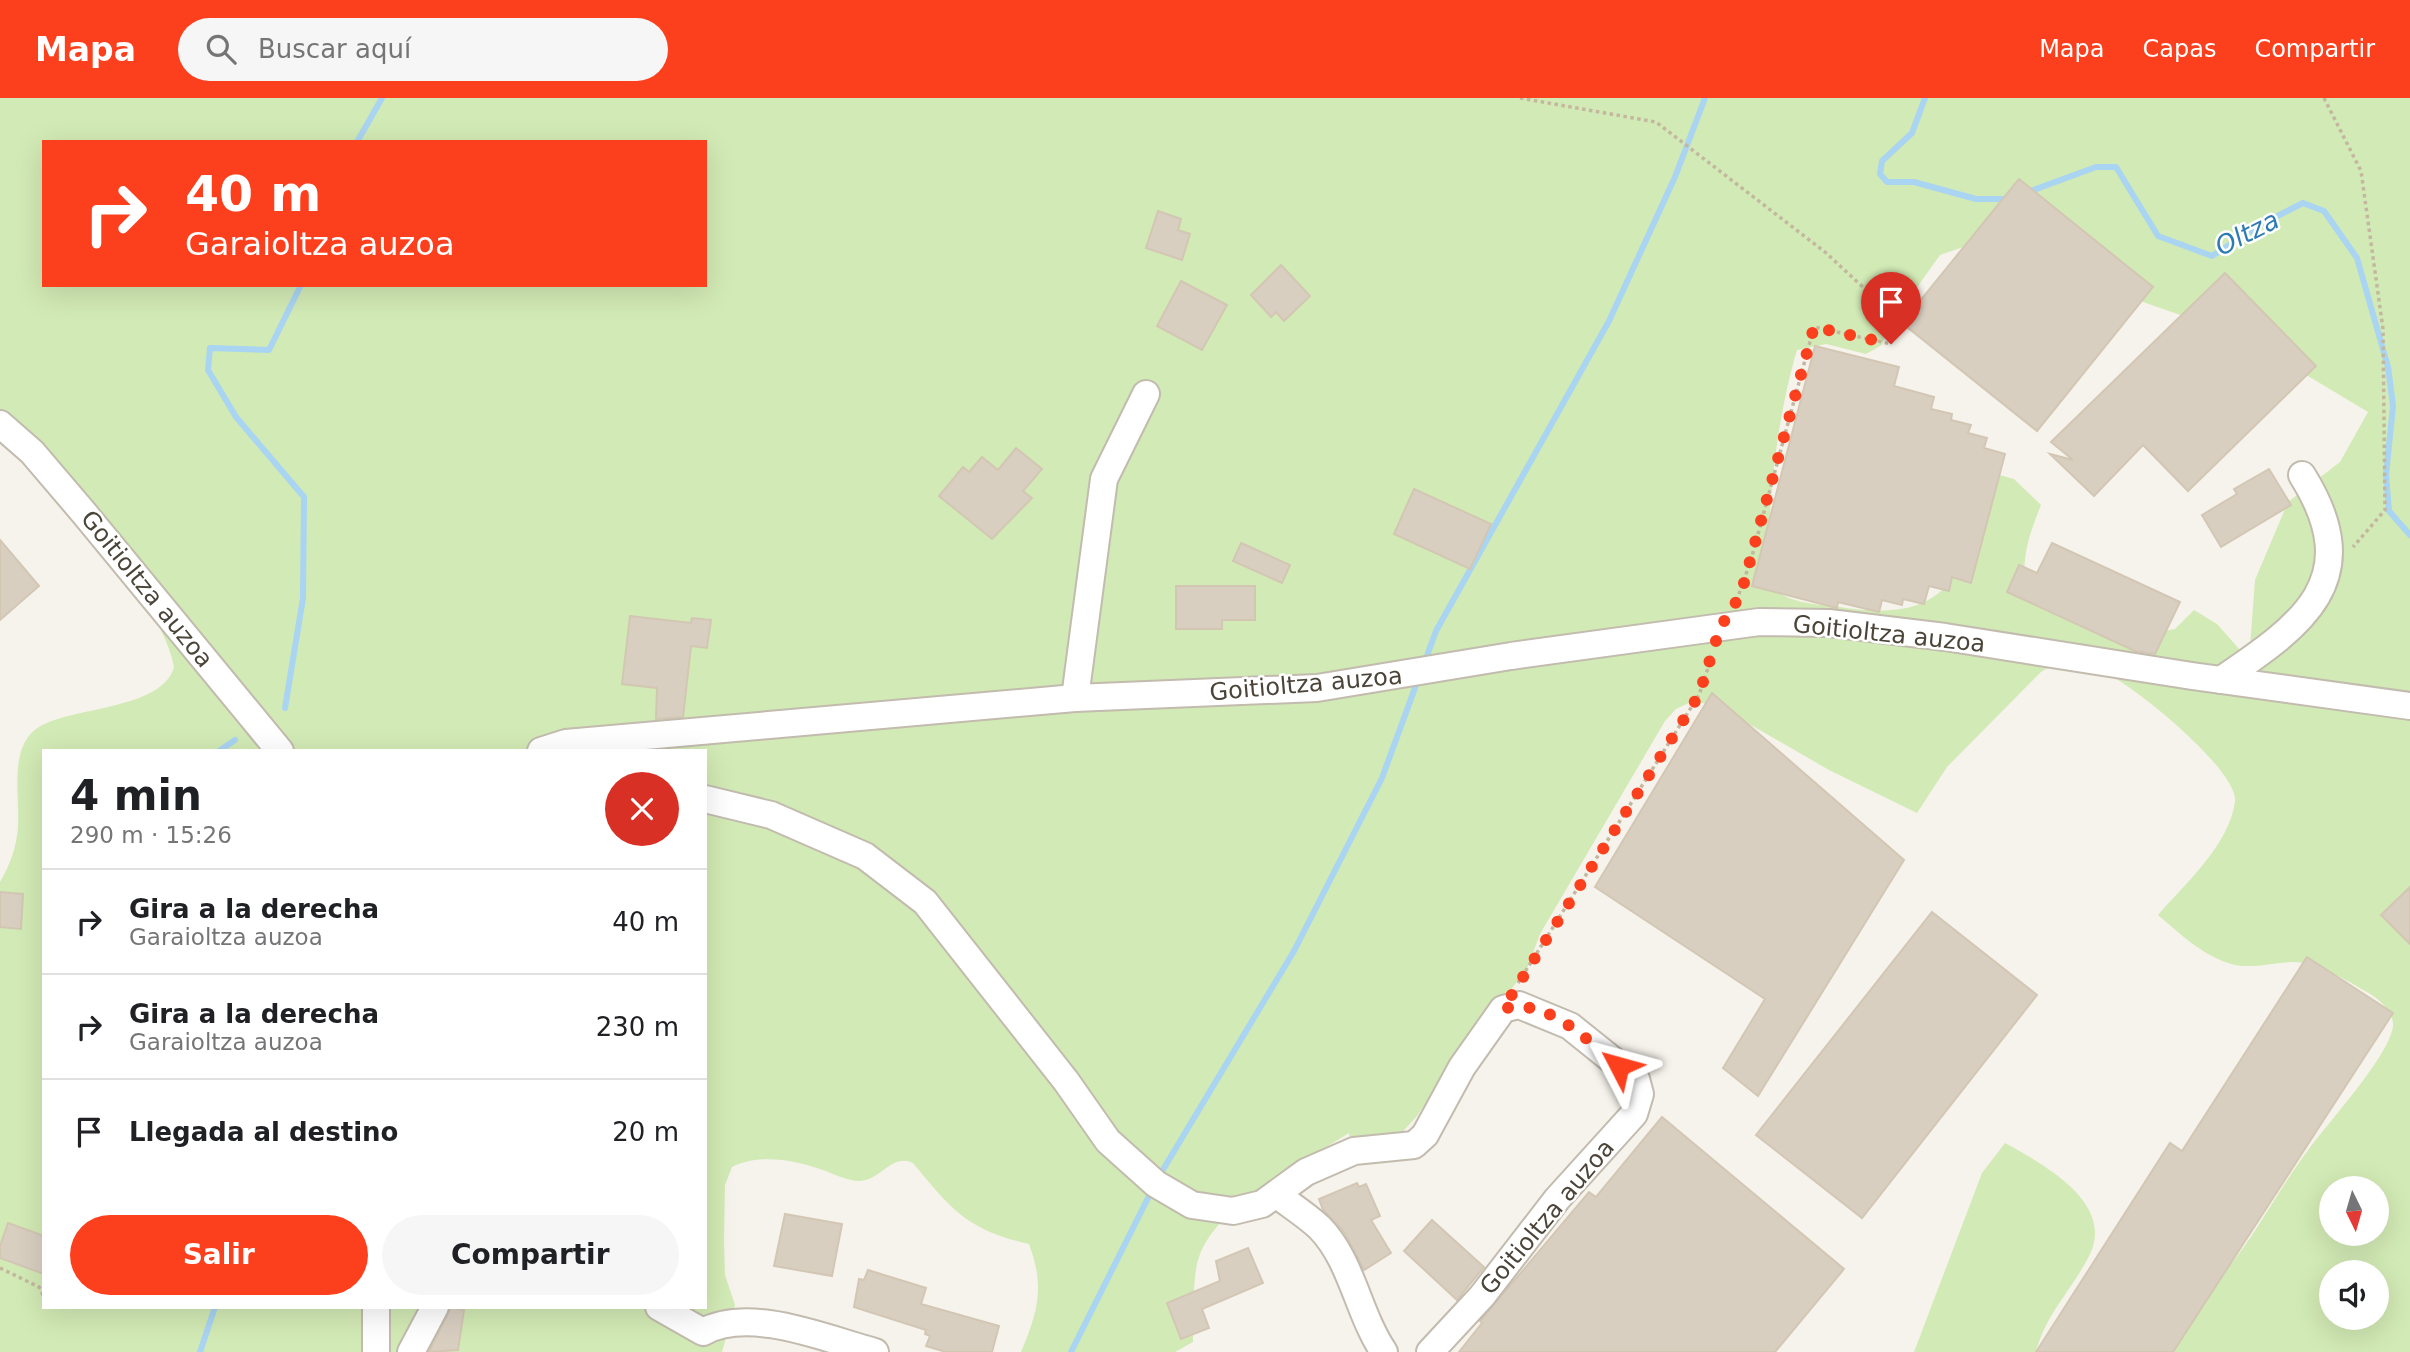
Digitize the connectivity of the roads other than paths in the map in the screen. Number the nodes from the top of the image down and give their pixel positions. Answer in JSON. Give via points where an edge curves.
{"nodes":[{"id":1,"x":1146,"y":394,"type":"dead end"},
{"id":2,"x":3,"y":434,"type":"edge"},
{"id":3,"x":2302,"y":475,"type":"dead end"},
{"id":4,"x":2221,"y":680,"type":"junction"},
{"id":5,"x":1075,"y":698,"type":"junction"},
{"id":6,"x":2410,"y":706,"type":"edge"},
{"id":7,"x":574,"y":747,"type":"edge"},
{"id":8,"x":278,"y":749,"type":"edge"},
{"id":9,"x":707,"y":799,"type":"edge"},
{"id":10,"x":1276,"y":1194,"type":"junction"},
{"id":11,"x":376,"y":1309,"type":"edge"},
{"id":12,"x":434,"y":1309,"type":"edge"},
{"id":13,"x":663,"y":1309,"type":"edge"},
{"id":14,"x":376,"y":1352,"type":"edge"},
{"id":15,"x":411,"y":1352,"type":"edge"},
{"id":16,"x":875,"y":1352,"type":"edge"},
{"id":17,"x":1384,"y":1352,"type":"edge"},
{"id":18,"x":1430,"y":1352,"type":"edge"}],
"edges":[{"from":1,"to":5,"type":"street","via":[[1104,479]]},
{"from":2,"to":8,"type":"street","name":"Goitioltza auzoa","via":[[84,513]]},
{"from":3,"to":4,"type":"street","via":[[2322,517],[2328,547],[2318,598],[2298,625]]},
{"from":4,"to":5,"type":"street","name":"Goitioltza auzoa","via":[[1945,637],[1829,623],[1759,622],[1317,688]]},
{"from":4,"to":6,"type":"street","name":"Goitioltza auzoa"},
{"from":5,"to":7,"type":"street","name":"Goitioltza auzoa"},
{"from":9,"to":10,"type":"street","via":[[771,815],[865,856],[925,902],[1108,1141],[1156,1184],[1192,1205],[1233,1211],[1262,1204]]},
{"from":10,"to":17,"type":"street","via":[[1320,1228],[1341,1260],[1371,1333]]},
{"from":10,"to":18,"type":"street","name":"Goitioltza auzoa","via":[[1306,1172],[1354,1151],[1414,1145],[1425,1135],[1462,1067],[1503,1009],[1518,1004],[1570,1026],[1636,1079],[1640,1094],[1633,1114]]},
{"from":11,"to":14,"type":"street"},
{"from":12,"to":15,"type":"street"},
{"from":13,"to":16,"type":"street","via":[[703,1332],[739,1320],[760,1322]]}]}
